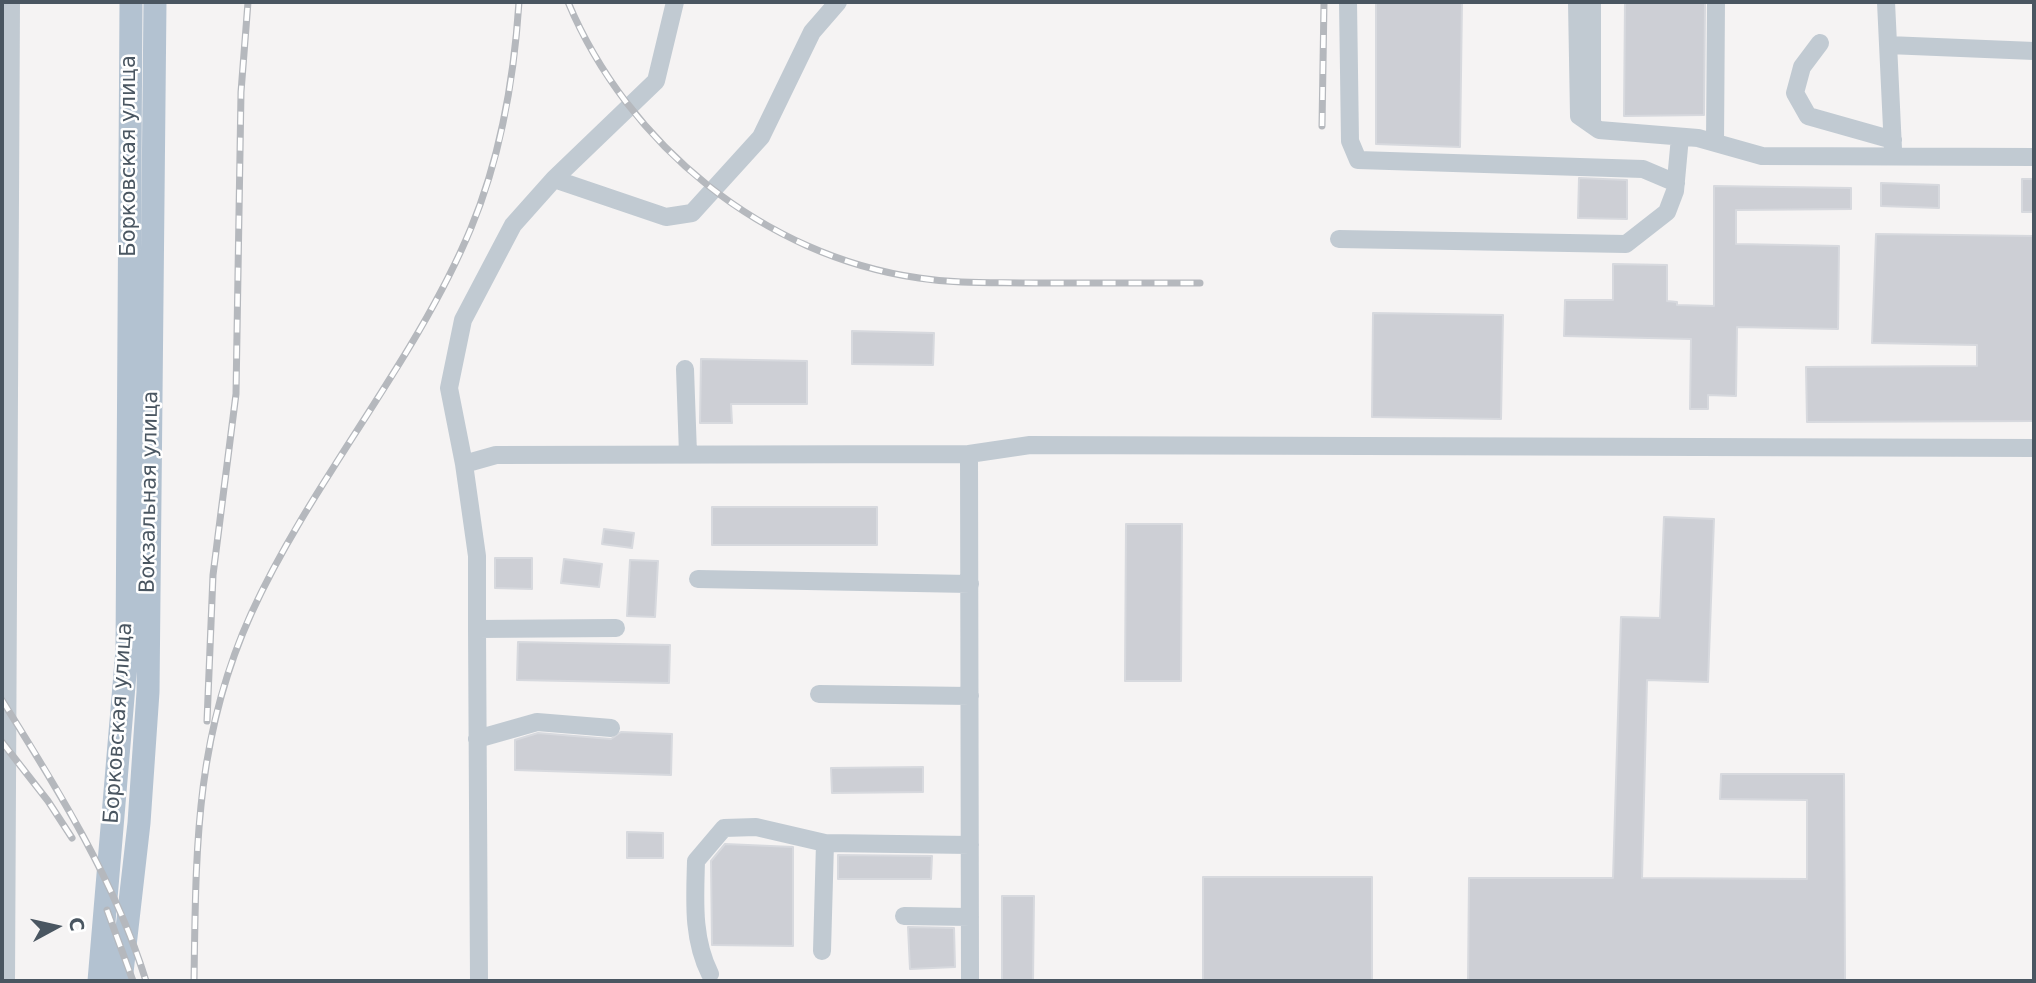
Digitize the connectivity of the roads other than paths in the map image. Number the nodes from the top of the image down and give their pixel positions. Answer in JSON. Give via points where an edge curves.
{"nodes":[{"id":1,"x":11,"y":2,"type":"edge"},
{"id":2,"x":131,"y":2,"type":"edge"},
{"id":3,"x":155,"y":2,"type":"edge"},
{"id":4,"x":675,"y":2,"type":"edge"},
{"id":5,"x":838,"y":2,"type":"edge"},
{"id":6,"x":1349,"y":2,"type":"edge"},
{"id":7,"x":1577,"y":2,"type":"edge"},
{"id":8,"x":1592,"y":2,"type":"edge"},
{"id":9,"x":1716,"y":2,"type":"edge"},
{"id":10,"x":1886,"y":2,"type":"edge"},
{"id":11,"x":1820,"y":43,"type":"dead end"},
{"id":12,"x":1888,"y":45,"type":"junction"},
{"id":13,"x":2034,"y":51,"type":"edge"},
{"id":14,"x":1592,"y":125,"type":"junction"},
{"id":15,"x":1680,"y":137,"type":"junction"},
{"id":16,"x":1715,"y":143,"type":"junction"},
{"id":17,"x":1893,"y":148,"type":"junction"},
{"id":18,"x":2034,"y":157,"type":"edge"},
{"id":19,"x":554,"y":179,"type":"junction"},
{"id":20,"x":1676,"y":183,"type":"junction"},
{"id":21,"x":1339,"y":239,"type":"dead end"},
{"id":22,"x":685,"y":369,"type":"dead end"},
{"id":23,"x":2034,"y":448,"type":"edge"},
{"id":24,"x":688,"y":454,"type":"junction"},
{"id":25,"x":969,"y":454,"type":"junction"},
{"id":26,"x":464,"y":464,"type":"junction"},
{"id":27,"x":698,"y":579,"type":"dead end"},
{"id":28,"x":970,"y":584,"type":"junction"},
{"id":29,"x":616,"y":628,"type":"dead end"},
{"id":30,"x":477,"y":629,"type":"junction"},
{"id":31,"x":819,"y":694,"type":"dead end"},
{"id":32,"x":970,"y":696,"type":"junction"},
{"id":33,"x":611,"y":728,"type":"dead end"},
{"id":34,"x":477,"y":739,"type":"junction"},
{"id":35,"x":825,"y":843,"type":"junction"},
{"id":36,"x":970,"y":845,"type":"junction"},
{"id":37,"x":904,"y":916,"type":"dead end"},
{"id":38,"x":970,"y":917,"type":"junction"},
{"id":39,"x":822,"y":951,"type":"dead end"},
{"id":40,"x":710,"y":974,"type":"dead end"},
{"id":41,"x":5,"y":981,"type":"edge"},
{"id":42,"x":99,"y":981,"type":"edge"},
{"id":43,"x":121,"y":981,"type":"edge"},
{"id":44,"x":479,"y":981,"type":"edge"},
{"id":45,"x":970,"y":981,"type":"edge"}],
"edges":[{"from":1,"to":41,"type":"lane"},
{"from":2,"to":42,"type":"main road","name":"Борковская улица","via":[[127,649]]},
{"from":3,"to":43,"type":"main road","name":"Вокзальная улица","via":[[148,692]]},
{"from":4,"to":19,"type":"lane","via":[[656,81]]},
{"from":5,"to":19,"type":"lane","via":[[812,32],[761,137],[692,213],[666,217]]},
{"from":6,"to":20,"type":"lane","via":[[1350,141],[1358,160],[1643,169]]},
{"from":7,"to":14,"type":"lane","via":[[1579,116]]},
{"from":8,"to":14,"type":"lane"},
{"from":9,"to":16,"type":"lane"},
{"from":10,"to":12,"type":"lane"},
{"from":11,"to":17,"type":"lane","via":[[1801,67],[1795,93],[1808,116]]},
{"from":12,"to":13,"type":"lane"},
{"from":12,"to":17,"type":"lane"},
{"from":14,"to":15,"type":"lane","via":[[1599,130]]},
{"from":15,"to":16,"type":"lane"},
{"from":15,"to":20,"type":"lane"},
{"from":16,"to":17,"type":"lane","via":[[1762,156]]},
{"from":17,"to":18,"type":"lane"},
{"from":19,"to":26,"type":"lane","via":[[513,225],[463,320],[449,388]]},
{"from":20,"to":21,"type":"lane","via":[[1667,212],[1626,244]]},
{"from":22,"to":24,"type":"lane"},
{"from":23,"to":25,"type":"lane","via":[[1030,445]]},
{"from":24,"to":25,"type":"lane"},
{"from":24,"to":26,"type":"lane","via":[[496,455]]},
{"from":25,"to":28,"type":"lane"},
{"from":26,"to":30,"type":"lane","via":[[477,556]]},
{"from":27,"to":28,"type":"lane"},
{"from":28,"to":32,"type":"lane"},
{"from":29,"to":30,"type":"lane"},
{"from":30,"to":34,"type":"lane"},
{"from":31,"to":32,"type":"lane"},
{"from":32,"to":36,"type":"lane"},
{"from":33,"to":34,"type":"lane","via":[[537,722]]},
{"from":34,"to":44,"type":"lane"},
{"from":35,"to":36,"type":"lane"},
{"from":35,"to":39,"type":"lane"},
{"from":35,"to":40,"type":"lane","via":[[756,827],[724,828],[696,861],[699,953]]},
{"from":36,"to":38,"type":"lane"},
{"from":37,"to":38,"type":"lane"},
{"from":38,"to":45,"type":"lane"}]}
